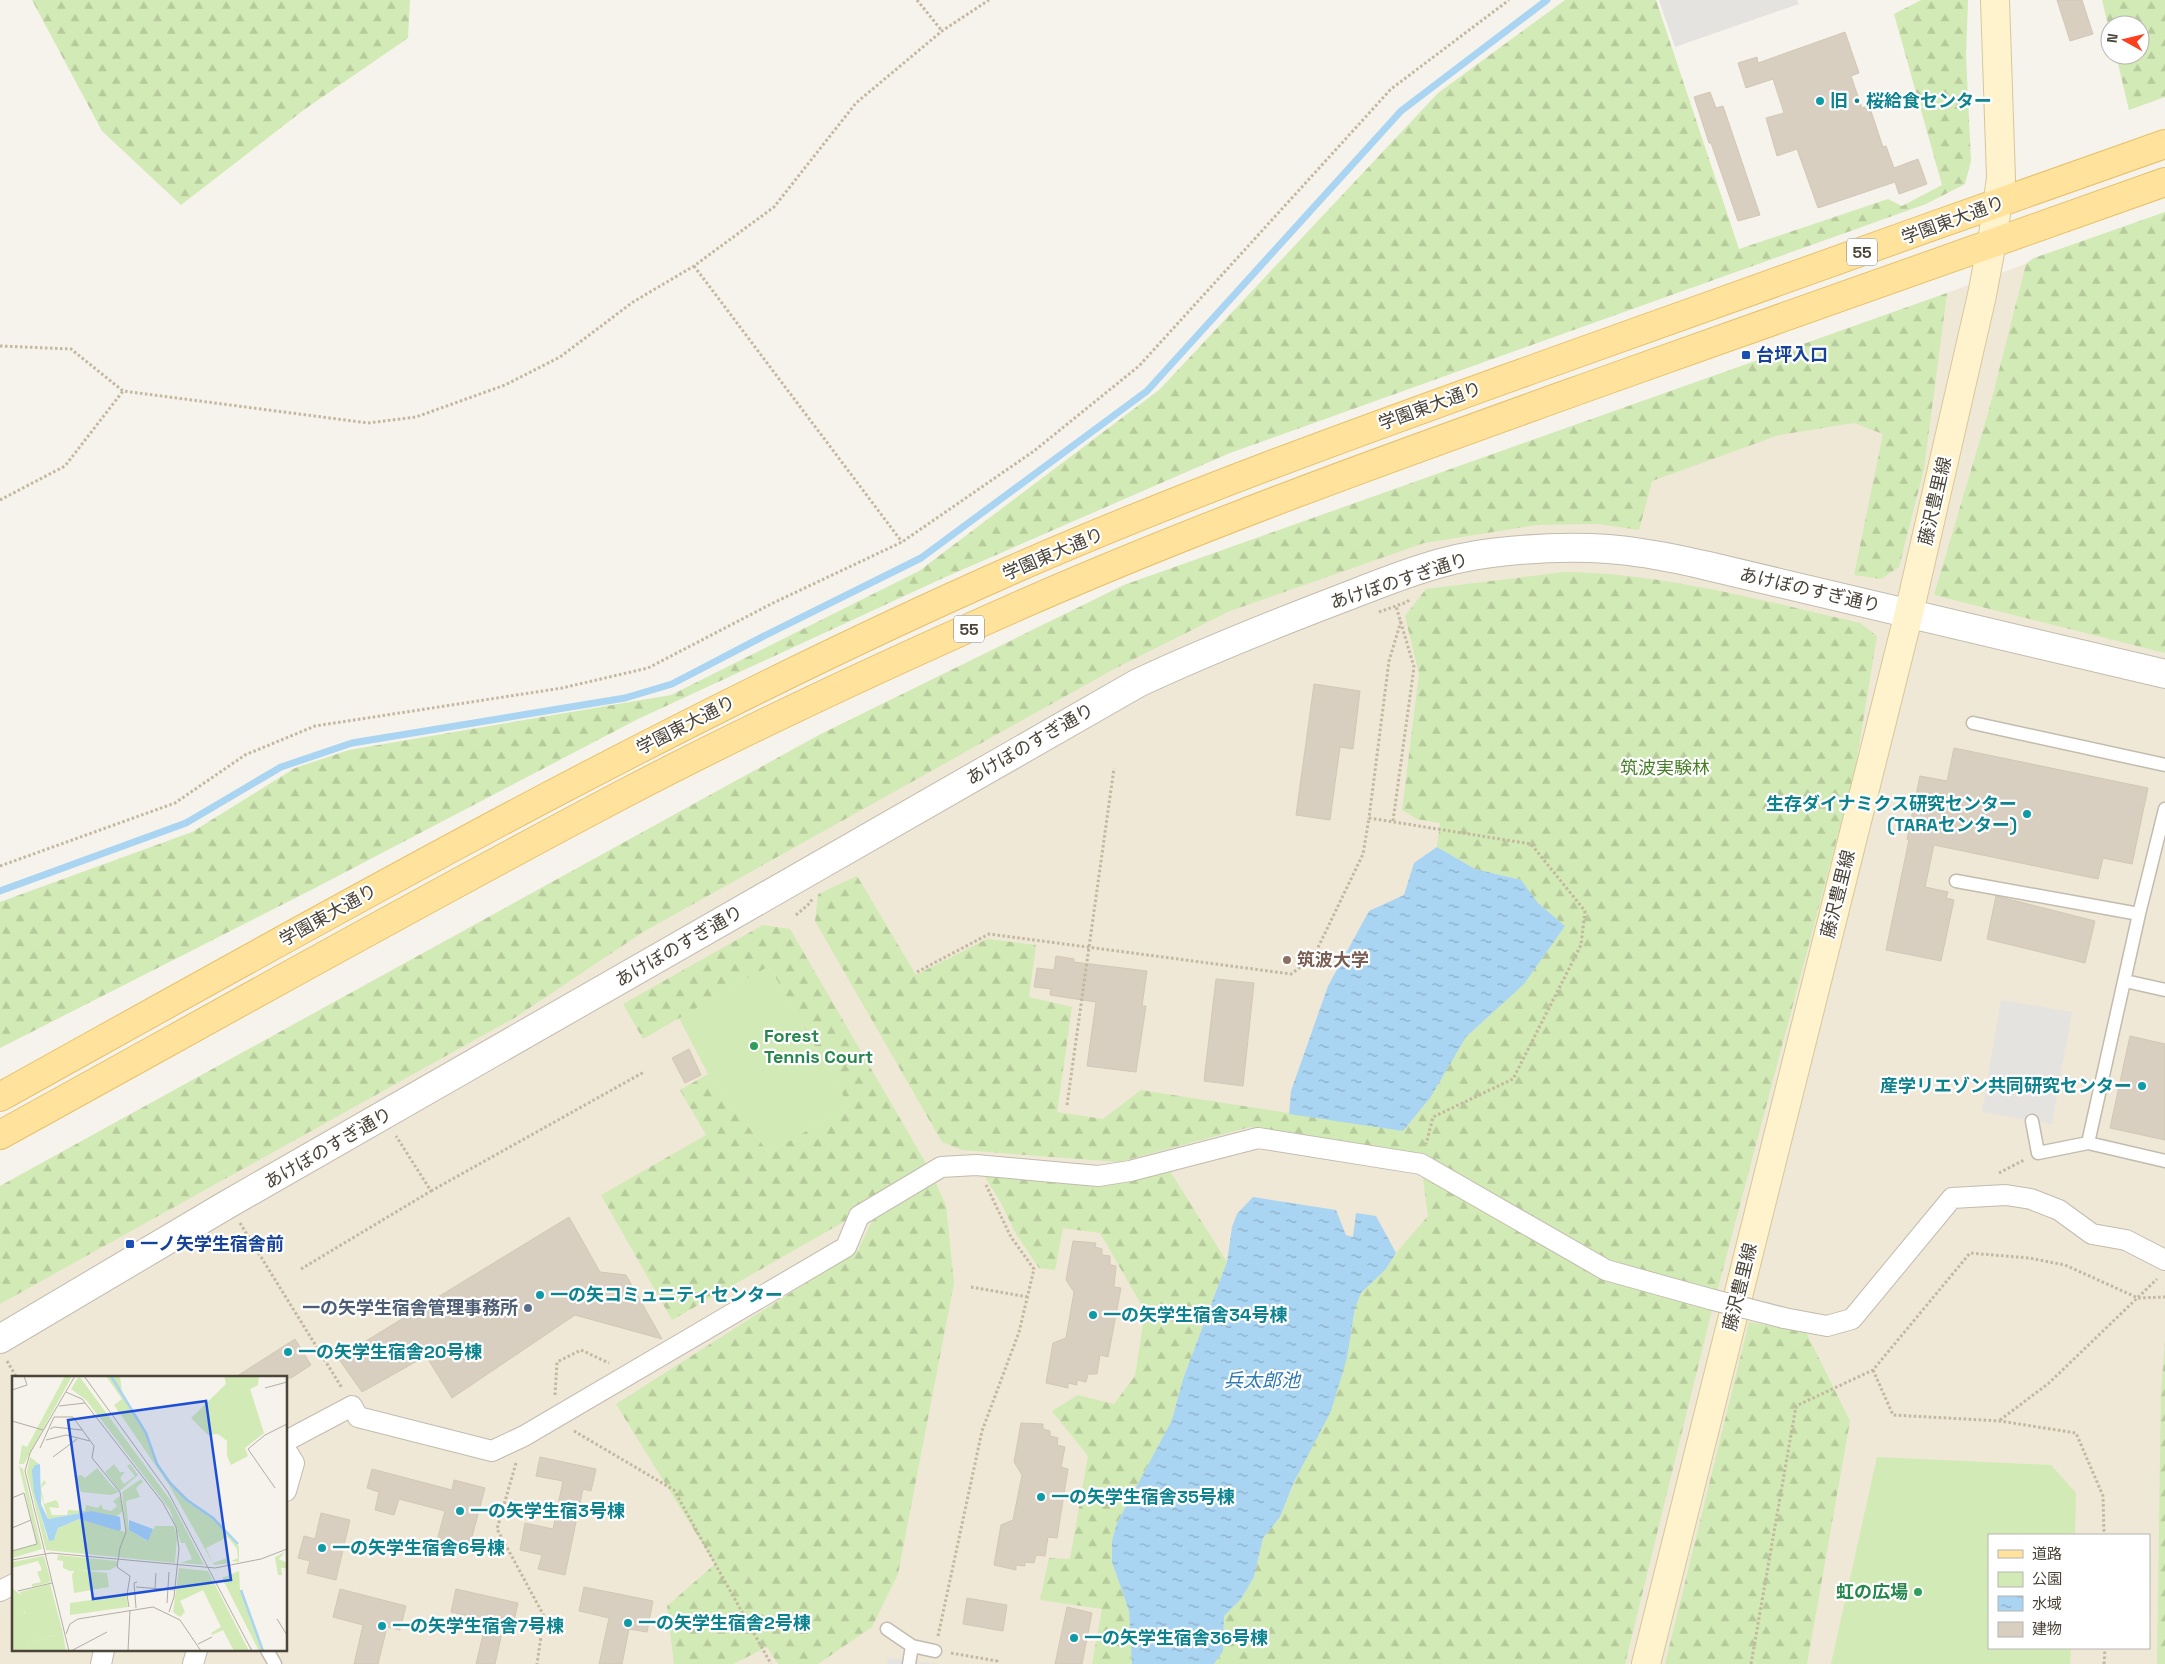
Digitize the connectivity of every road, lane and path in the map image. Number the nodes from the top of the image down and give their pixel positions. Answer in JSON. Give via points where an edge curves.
{"nodes":[{"id":1,"x":918,"y":0,"type":"edge"},
{"id":2,"x":1509,"y":0,"type":"edge"},
{"id":3,"x":1994,"y":0,"type":"edge"},
{"id":4,"x":986,"y":1,"type":"edge"},
{"id":5,"x":942,"y":31,"type":"junction"},
{"id":6,"x":2165,"y":144,"type":"edge"},
{"id":7,"x":2165,"y":182,"type":"edge"},
{"id":8,"x":1998,"y":203,"type":"junction"},
{"id":9,"x":1992,"y":242,"type":"junction"},
{"id":10,"x":694,"y":266,"type":"junction"},
{"id":11,"x":0,"y":346,"type":"edge"},
{"id":12,"x":123,"y":391,"type":"junction"},
{"id":13,"x":0,"y":500,"type":"edge"},
{"id":14,"x":902,"y":542,"type":"junction"},
{"id":15,"x":1387,"y":581,"type":"junction"},
{"id":16,"x":1413,"y":596,"type":"dead end"},
{"id":17,"x":1396,"y":607,"type":"junction"},
{"id":18,"x":1908,"y":613,"type":"junction"},
{"id":19,"x":1376,"y":614,"type":"dead end"},
{"id":20,"x":1401,"y":621,"type":"junction"},
{"id":21,"x":2165,"y":674,"type":"edge"},
{"id":22,"x":1973,"y":723,"type":"dead end"},
{"id":23,"x":2165,"y":765,"type":"edge"},
{"id":24,"x":1114,"y":768,"type":"dead end"},
{"id":25,"x":2165,"y":809,"type":"edge"},
{"id":26,"x":1369,"y":818,"type":"junction"},
{"id":27,"x":1393,"y":821,"type":"junction"},
{"id":28,"x":0,"y":866,"type":"edge"},
{"id":29,"x":1956,"y":881,"type":"dead end"},
{"id":30,"x":814,"y":894,"type":"dead end"},
{"id":31,"x":796,"y":914,"type":"dead end"},
{"id":32,"x":2139,"y":914,"type":"junction"},
{"id":33,"x":1090,"y":947,"type":"junction"},
{"id":34,"x":918,"y":972,"type":"dead end"},
{"id":35,"x":2125,"y":981,"type":"junction"},
{"id":36,"x":2165,"y":990,"type":"edge"},
{"id":37,"x":644,"y":1072,"type":"dead end"},
{"id":38,"x":0,"y":1097,"type":"edge"},
{"id":39,"x":1067,"y":1105,"type":"dead end"},
{"id":40,"x":383,"y":1117,"type":"junction"},
{"id":41,"x":2032,"y":1121,"type":"dead end"},
{"id":42,"x":0,"y":1135,"type":"edge"},
{"id":43,"x":2088,"y":1143,"type":"junction"},
{"id":44,"x":2165,"y":1161,"type":"edge"},
{"id":45,"x":1421,"y":1164,"type":"junction"},
{"id":46,"x":976,"y":1165,"type":"junction"},
{"id":47,"x":431,"y":1191,"type":"junction"},
{"id":48,"x":228,"y":1204,"type":"junction"},
{"id":49,"x":301,"y":1269,"type":"dead end"},
{"id":50,"x":2162,"y":1269,"type":"edge"},
{"id":51,"x":971,"y":1286,"type":"dead end"},
{"id":52,"x":1028,"y":1297,"type":"junction"},
{"id":53,"x":2165,"y":1297,"type":"edge"},
{"id":54,"x":2138,"y":1298,"type":"junction"},
{"id":55,"x":0,"y":1339,"type":"edge"},
{"id":56,"x":1873,"y":1370,"type":"junction"},
{"id":57,"x":630,"y":1373,"type":"junction"},
{"id":58,"x":352,"y":1406,"type":"junction"},
{"id":59,"x":553,"y":1419,"type":"junction"},
{"id":60,"x":2000,"y":1421,"type":"junction"},
{"id":61,"x":524,"y":1436,"type":"junction"},
{"id":62,"x":288,"y":1440,"type":"edge"},
{"id":63,"x":288,"y":1453,"type":"edge"},
{"id":64,"x":288,"y":1484,"type":"edge"},
{"id":65,"x":2104,"y":1534,"type":"edge"},
{"id":66,"x":12,"y":1585,"type":"edge"},
{"id":67,"x":0,"y":1591,"type":"edge"},
{"id":68,"x":887,"y":1629,"type":"dead end"},
{"id":69,"x":912,"y":1646,"type":"junction"},
{"id":70,"x":2105,"y":1649,"type":"edge"},
{"id":71,"x":935,"y":1651,"type":"junction"},
{"id":72,"x":268,"y":1652,"type":"edge"},
{"id":73,"x":275,"y":1664,"type":"edge"},
{"id":74,"x":537,"y":1664,"type":"edge"},
{"id":75,"x":771,"y":1664,"type":"edge"},
{"id":76,"x":908,"y":1664,"type":"edge"},
{"id":77,"x":996,"y":1664,"type":"edge"},
{"id":78,"x":1646,"y":1664,"type":"edge"},
{"id":79,"x":1751,"y":1664,"type":"edge"},
{"id":80,"x":2104,"y":1664,"type":"edge"}],
"edges":[{"from":1,"to":5,"type":"path"},
{"from":2,"to":14,"type":"path","via":[[1391,89],[1139,366],[1034,451]]},
{"from":3,"to":8,"type":"main road","name":"藤沢豊里線","via":[[2001,153]]},
{"from":4,"to":5,"type":"path"},
{"from":5,"to":10,"type":"path","via":[[856,104],[774,207]]},
{"from":6,"to":8,"type":"main road","name":"学園東大通り","number":"55"},
{"from":7,"to":9,"type":"main road","name":"学園東大通り","number":"55"},
{"from":8,"to":9,"type":"main road","name":"藤沢豊里線"},
{"from":8,"to":38,"type":"main road","name":"学園東大通り","number":"55","via":[[1384,422],[1004,574],[782,677],[627,754]]},
{"from":9,"to":18,"type":"main road","name":"藤沢豊里線"},
{"from":9,"to":42,"type":"main road","name":"学園東大通り","number":"55","via":[[1290,495],[1024,604],[795,709],[631,790]]},
{"from":10,"to":12,"type":"path","via":[[632,302],[560,357],[505,385],[416,416],[368,423]]},
{"from":10,"to":14,"type":"path"},
{"from":11,"to":12,"type":"path","via":[[71,349]]},
{"from":12,"to":13,"type":"path","via":[[65,466]]},
{"from":14,"to":28,"type":"path","via":[[773,603],[648,668],[562,688],[315,726],[245,755],[175,803]]},
{"from":15,"to":17,"type":"path"},
{"from":15,"to":18,"type":"street","name":"あけぼのすぎ通り","via":[[1444,562],[1489,553],[1584,548],[1640,552]]},
{"from":15,"to":40,"type":"street","name":"あけぼのすぎ通り","via":[[1202,654],[1138,683]]},
{"from":16,"to":17,"type":"path"},
{"from":17,"to":19,"type":"path"},
{"from":17,"to":20,"type":"path"},
{"from":18,"to":21,"type":"street","name":"あけぼのすぎ通り"},
{"from":18,"to":78,"type":"main road","name":"藤沢豊里線"},
{"from":20,"to":26,"type":"path","via":[[1388,661]]},
{"from":20,"to":27,"type":"path","via":[[1414,667]]},
{"from":22,"to":23,"type":"lane"},
{"from":24,"to":33,"type":"path"},
{"from":25,"to":32,"type":"lane"},
{"from":26,"to":27,"type":"path"},
{"from":26,"to":33,"type":"path","via":[[1363,854],[1313,958],[1291,974]]},
{"from":27,"to":45,"type":"path","via":[[1530,844],[1585,911],[1581,945],[1513,1079],[1433,1116]]},
{"from":29,"to":32,"type":"lane"},
{"from":30,"to":31,"type":"path","via":[[810,903]]},
{"from":32,"to":35,"type":"lane"},
{"from":33,"to":34,"type":"path","via":[[989,934]]},
{"from":33,"to":39,"type":"path"},
{"from":35,"to":36,"type":"lane"},
{"from":35,"to":43,"type":"lane"},
{"from":37,"to":47,"type":"path"},
{"from":40,"to":47,"type":"path"},
{"from":40,"to":48,"type":"street","name":"あけぼのすぎ通り"},
{"from":41,"to":43,"type":"lane","via":[[2038,1153]]},
{"from":43,"to":44,"type":"lane"},
{"from":45,"to":46,"type":"street","via":[[1258,1138],[1130,1171],[1098,1176]]},
{"from":45,"to":50,"type":"street","bridge":true,"via":[[1606,1270],[1784,1318],[1827,1326],[1852,1319],[1952,1198],[2006,1195],[2031,1199],[2059,1210],[2092,1234],[2126,1240]]},
{"from":46,"to":52,"type":"path","via":[[1012,1237],[1034,1269]]},
{"from":46,"to":57,"type":"street","via":[[941,1167],[859,1216],[846,1246]]},
{"from":47,"to":49,"type":"path"},
{"from":48,"to":55,"type":"street","name":"あけぼのすぎ通り"},
{"from":48,"to":58,"type":"path"},
{"from":50,"to":54,"type":"path"},
{"from":51,"to":52,"type":"path"},
{"from":52,"to":71,"type":"path","via":[[1020,1332],[982,1431]]},
{"from":53,"to":54,"type":"path"},
{"from":54,"to":56,"type":"path","via":[[2066,1265],[1970,1253]]},
{"from":54,"to":60,"type":"path","via":[[2048,1383]]},
{"from":56,"to":60,"type":"path","via":[[1893,1415]]},
{"from":56,"to":79,"type":"path","via":[[1796,1406]]},
{"from":57,"to":59,"type":"street"},
{"from":57,"to":59,"type":"path","via":[[581,1350],[556,1362]]},
{"from":58,"to":61,"type":"street","via":[[358,1417],[492,1451]]},
{"from":58,"to":62,"type":"street"},
{"from":59,"to":61,"type":"street"},
{"from":59,"to":75,"type":"path","via":[[674,1490]]},
{"from":60,"to":65,"type":"path","via":[[2076,1434],[2104,1496]]},
{"from":61,"to":74,"type":"path","via":[[497,1529],[544,1616]]},
{"from":63,"to":64,"type":"street","via":[[294,1463]]},
{"from":66,"to":67,"type":"street"},
{"from":68,"to":69,"type":"lane"},
{"from":69,"to":71,"type":"lane"},
{"from":69,"to":76,"type":"lane"},
{"from":70,"to":80,"type":"path"},
{"from":71,"to":77,"type":"path","via":[[996,1661]]},
{"from":72,"to":73,"type":"lane"}]}
